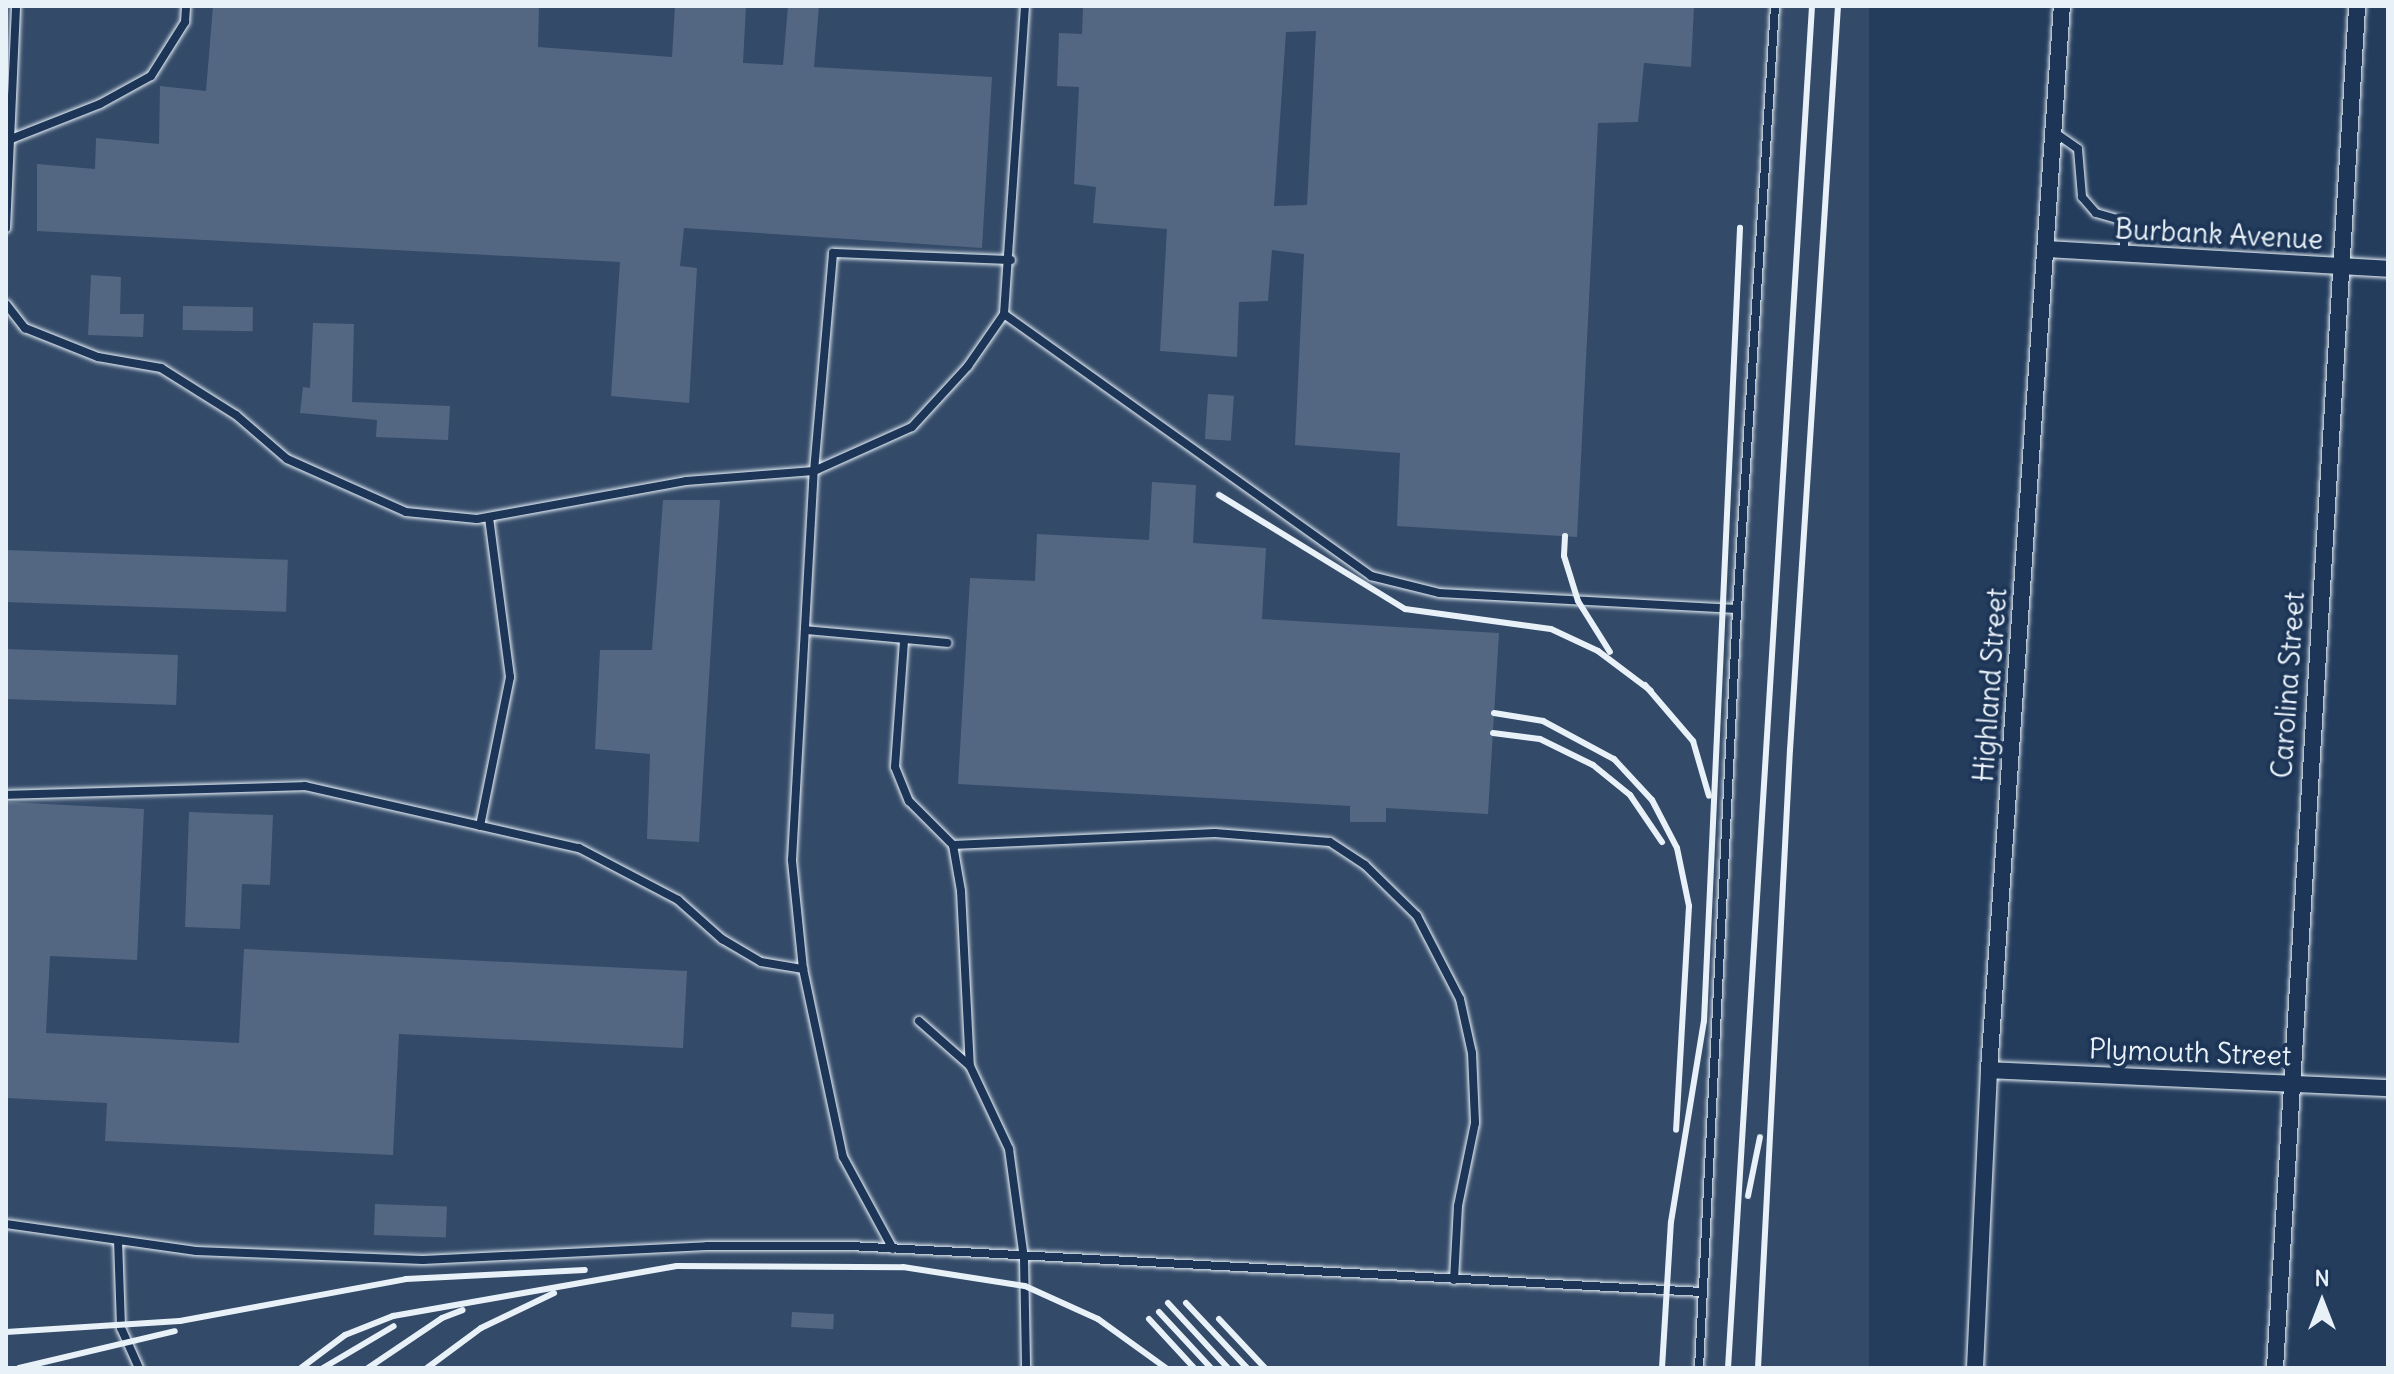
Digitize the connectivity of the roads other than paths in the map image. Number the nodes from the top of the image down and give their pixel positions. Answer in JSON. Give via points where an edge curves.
{"nodes":[{"id":1,"x":16,"y":6,"type":"edge"},
{"id":2,"x":186,"y":6,"type":"edge"},
{"id":3,"x":1025,"y":6,"type":"edge"},
{"id":4,"x":1775,"y":6,"type":"edge"},
{"id":5,"x":2062,"y":6,"type":"edge"},
{"id":6,"x":2357,"y":6,"type":"edge"},
{"id":7,"x":2054,"y":132,"type":"junction"},
{"id":8,"x":8,"y":140,"type":"edge"},
{"id":9,"x":6,"y":228,"type":"edge"},
{"id":10,"x":2046,"y":249,"type":"junction"},
{"id":11,"x":2124,"y":254,"type":"junction"},
{"id":12,"x":1011,"y":260,"type":"junction"},
{"id":13,"x":2341,"y":267,"type":"junction"},
{"id":14,"x":2388,"y":269,"type":"edge"},
{"id":15,"x":6,"y":304,"type":"edge"},
{"id":16,"x":1004,"y":314,"type":"junction"},
{"id":17,"x":814,"y":471,"type":"junction"},
{"id":18,"x":489,"y":517,"type":"junction"},
{"id":19,"x":1737,"y":609,"type":"junction"},
{"id":20,"x":805,"y":630,"type":"junction"},
{"id":21,"x":904,"y":641,"type":"junction"},
{"id":22,"x":947,"y":643,"type":"dead end"},
{"id":23,"x":6,"y":795,"type":"edge"},
{"id":24,"x":480,"y":826,"type":"junction"},
{"id":25,"x":953,"y":845,"type":"junction"},
{"id":26,"x":803,"y":969,"type":"junction"},
{"id":27,"x":919,"y":1021,"type":"dead end"},
{"id":28,"x":970,"y":1066,"type":"junction"},
{"id":29,"x":1989,"y":1070,"type":"junction"},
{"id":30,"x":2289,"y":1082,"type":"junction"},
{"id":31,"x":2388,"y":1088,"type":"edge"},
{"id":32,"x":6,"y":1224,"type":"edge"},
{"id":33,"x":118,"y":1240,"type":"junction"},
{"id":34,"x":893,"y":1249,"type":"junction"},
{"id":35,"x":1024,"y":1259,"type":"junction"},
{"id":36,"x":1454,"y":1280,"type":"junction"},
{"id":37,"x":1701,"y":1292,"type":"junction"},
{"id":38,"x":139,"y":1368,"type":"edge"},
{"id":39,"x":1026,"y":1368,"type":"edge"},
{"id":40,"x":1699,"y":1368,"type":"edge"},
{"id":41,"x":1975,"y":1368,"type":"edge"},
{"id":42,"x":2275,"y":1368,"type":"edge"}],
"edges":[{"from":1,"to":8,"type":"lane"},
{"from":2,"to":8,"type":"lane","via":[[185,22],[151,76],[100,104]]},
{"from":3,"to":12,"type":"lane"},
{"from":4,"to":19,"type":"lane"},
{"from":5,"to":7,"type":"street","name":"Highland Street"},
{"from":6,"to":13,"type":"street","name":"Carolina Street"},
{"from":7,"to":10,"type":"street","name":"Highland Street"},
{"from":7,"to":11,"type":"lane","via":[[2078,149],[2082,197],[2096,213],[2124,221]]},
{"from":8,"to":9,"type":"lane"},
{"from":10,"to":11,"type":"street","name":"Burbank Avenue"},
{"from":10,"to":29,"type":"street","name":"Highland Street"},
{"from":11,"to":13,"type":"street","name":"Burbank Avenue"},
{"from":12,"to":16,"type":"lane"},
{"from":12,"to":17,"type":"lane","via":[[833,253]]},
{"from":13,"to":14,"type":"street","name":"Burbank Avenue"},
{"from":13,"to":30,"type":"street","name":"Carolina Street"},
{"from":15,"to":18,"type":"lane","via":[[25,328],[98,357],[161,368],[236,415],[287,459],[406,512]]},
{"from":16,"to":17,"type":"lane","via":[[968,366],[912,427]]},
{"from":16,"to":19,"type":"lane","via":[[1371,576],[1439,593]]},
{"from":17,"to":18,"type":"lane","via":[[686,481]]},
{"from":17,"to":20,"type":"lane"},
{"from":18,"to":24,"type":"lane","via":[[510,677]]},
{"from":19,"to":37,"type":"lane"},
{"from":20,"to":21,"type":"lane"},
{"from":20,"to":26,"type":"lane","via":[[792,860]]},
{"from":21,"to":22,"type":"lane"},
{"from":21,"to":25,"type":"lane","via":[[895,767],[909,801]]},
{"from":23,"to":24,"type":"lane","via":[[305,786]]},
{"from":24,"to":26,"type":"lane","via":[[579,848],[678,900],[722,939],[761,962]]},
{"from":25,"to":28,"type":"lane","via":[[961,891]]},
{"from":25,"to":36,"type":"lane","via":[[1215,833],[1330,842],[1365,865],[1417,916],[1460,999],[1472,1053],[1475,1123],[1458,1206]]},
{"from":26,"to":34,"type":"lane","via":[[843,1157]]},
{"from":27,"to":28,"type":"lane"},
{"from":28,"to":35,"type":"lane","via":[[1009,1149]]},
{"from":29,"to":30,"type":"street","name":"Plymouth Street"},
{"from":29,"to":41,"type":"street","name":"Highland Street"},
{"from":30,"to":31,"type":"street","name":"Plymouth Street"},
{"from":30,"to":42,"type":"street","name":"Carolina Street"},
{"from":32,"to":33,"type":"lane"},
{"from":33,"to":34,"type":"lane","via":[[196,1251],[423,1260],[707,1246]]},
{"from":33,"to":38,"type":"lane","via":[[121,1328]]},
{"from":34,"to":35,"type":"lane"},
{"from":35,"to":36,"type":"lane"},
{"from":35,"to":39,"type":"lane"},
{"from":36,"to":37,"type":"lane"},
{"from":37,"to":40,"type":"lane"}]}
